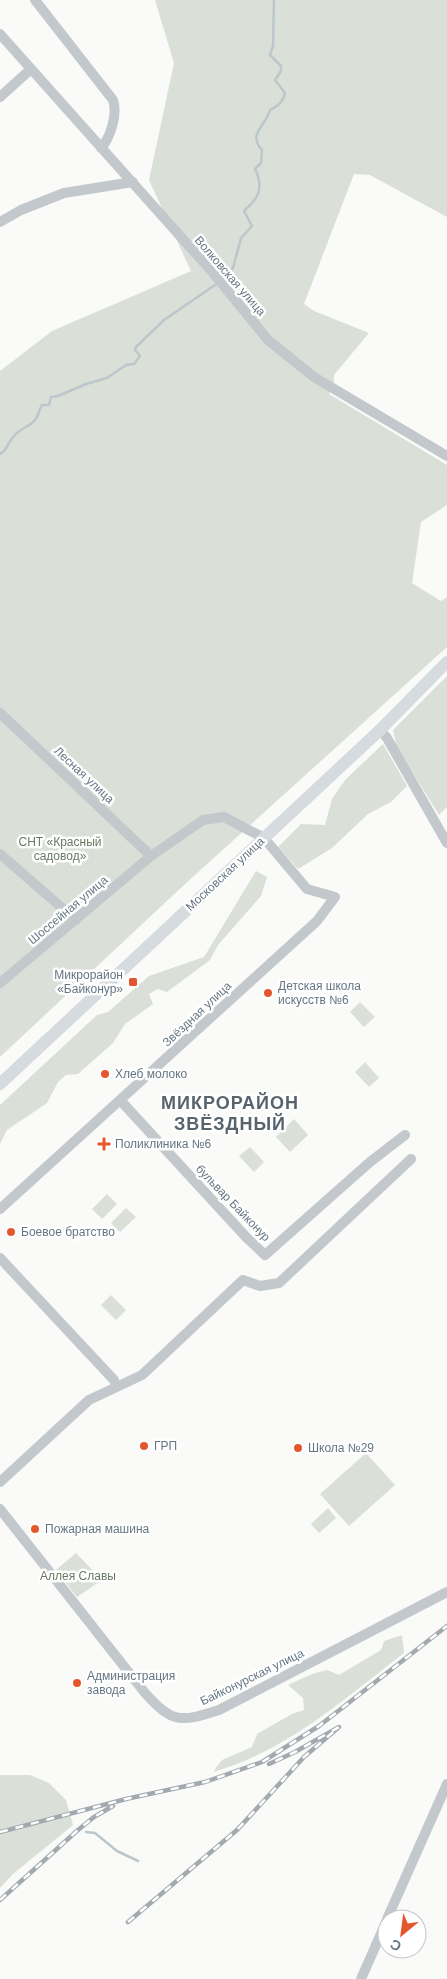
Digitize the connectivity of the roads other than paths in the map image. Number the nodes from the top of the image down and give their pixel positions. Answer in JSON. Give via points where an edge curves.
{"nodes":[{"id":1,"x":35,"y":0,"type":"edge"},
{"id":2,"x":0,"y":34,"type":"edge"},
{"id":3,"x":30,"y":69,"type":"junction"},
{"id":4,"x":0,"y":97,"type":"edge"},
{"id":5,"x":100,"y":148,"type":"junction"},
{"id":6,"x":133,"y":182,"type":"junction"},
{"id":7,"x":0,"y":222,"type":"edge"},
{"id":8,"x":447,"y":456,"type":"edge"},
{"id":9,"x":447,"y":662,"type":"edge"},
{"id":10,"x":0,"y":713,"type":"edge"},
{"id":11,"x":380,"y":730,"type":"junction"},
{"id":12,"x":264,"y":838,"type":"junction"},
{"id":13,"x":447,"y":843,"type":"edge"},
{"id":14,"x":0,"y":854,"type":"edge"},
{"id":15,"x":151,"y":856,"type":"junction"},
{"id":16,"x":76,"y":920,"type":"junction"},
{"id":17,"x":0,"y":983,"type":"edge"},
{"id":18,"x":0,"y":1084,"type":"edge"},
{"id":19,"x":120,"y":1100,"type":"junction"},
{"id":20,"x":405,"y":1135,"type":"dead end"},
{"id":21,"x":411,"y":1160,"type":"dead end"},
{"id":22,"x":0,"y":1209,"type":"edge"},
{"id":23,"x":0,"y":1258,"type":"edge"},
{"id":24,"x":114,"y":1380,"type":"dead end"},
{"id":25,"x":0,"y":1482,"type":"edge"},
{"id":26,"x":0,"y":1509,"type":"edge"},
{"id":27,"x":447,"y":1592,"type":"edge"},
{"id":28,"x":447,"y":1784,"type":"edge"},
{"id":29,"x":392,"y":1909,"type":"edge"},
{"id":30,"x":377,"y":1943,"type":"edge"},
{"id":31,"x":361,"y":1979,"type":"edge"}],
"edges":[{"from":1,"to":5,"type":"street","via":[[113,100],[116,108],[108,141]]},
{"from":2,"to":3,"type":"street","name":"Волковская улица"},
{"from":3,"to":4,"type":"street"},
{"from":3,"to":5,"type":"street","name":"Волковская улица"},
{"from":5,"to":6,"type":"street","name":"Волковская улица"},
{"from":6,"to":7,"type":"street","via":[[64,193]]},
{"from":6,"to":8,"type":"street","name":"Волковская улица","via":[[268,340],[314,377]]},
{"from":9,"to":11,"type":"main road","name":"Московская улица"},
{"from":10,"to":15,"type":"street","name":"Лесная улица"},
{"from":11,"to":12,"type":"main road","name":"Московская улица"},
{"from":11,"to":13,"type":"street"},
{"from":12,"to":15,"type":"street","name":"Шоссейная улица","via":[[224,817],[203,820]]},
{"from":12,"to":18,"type":"main road","name":"Московская улица"},
{"from":12,"to":19,"type":"street","name":"Звёздная улица","via":[[308,889],[335,897],[317,921]]},
{"from":14,"to":16,"type":"street"},
{"from":15,"to":16,"type":"street","name":"Шоссейная улица"},
{"from":16,"to":17,"type":"street","name":"Шоссейная улица"},
{"from":19,"to":20,"type":"street","name":"бульвар Байконур","via":[[265,1255]]},
{"from":19,"to":22,"type":"street","name":"Звёздная улица"},
{"from":21,"to":25,"type":"street","via":[[279,1283],[260,1286],[243,1280],[142,1375],[89,1400]]},
{"from":23,"to":24,"type":"street"},
{"from":26,"to":27,"type":"street","name":"Байконурская улица","via":[[160,1710],[178,1719],[191,1719],[219,1710]]},
{"from":28,"to":29,"type":"street"},
{"from":30,"to":31,"type":"street"}]}
